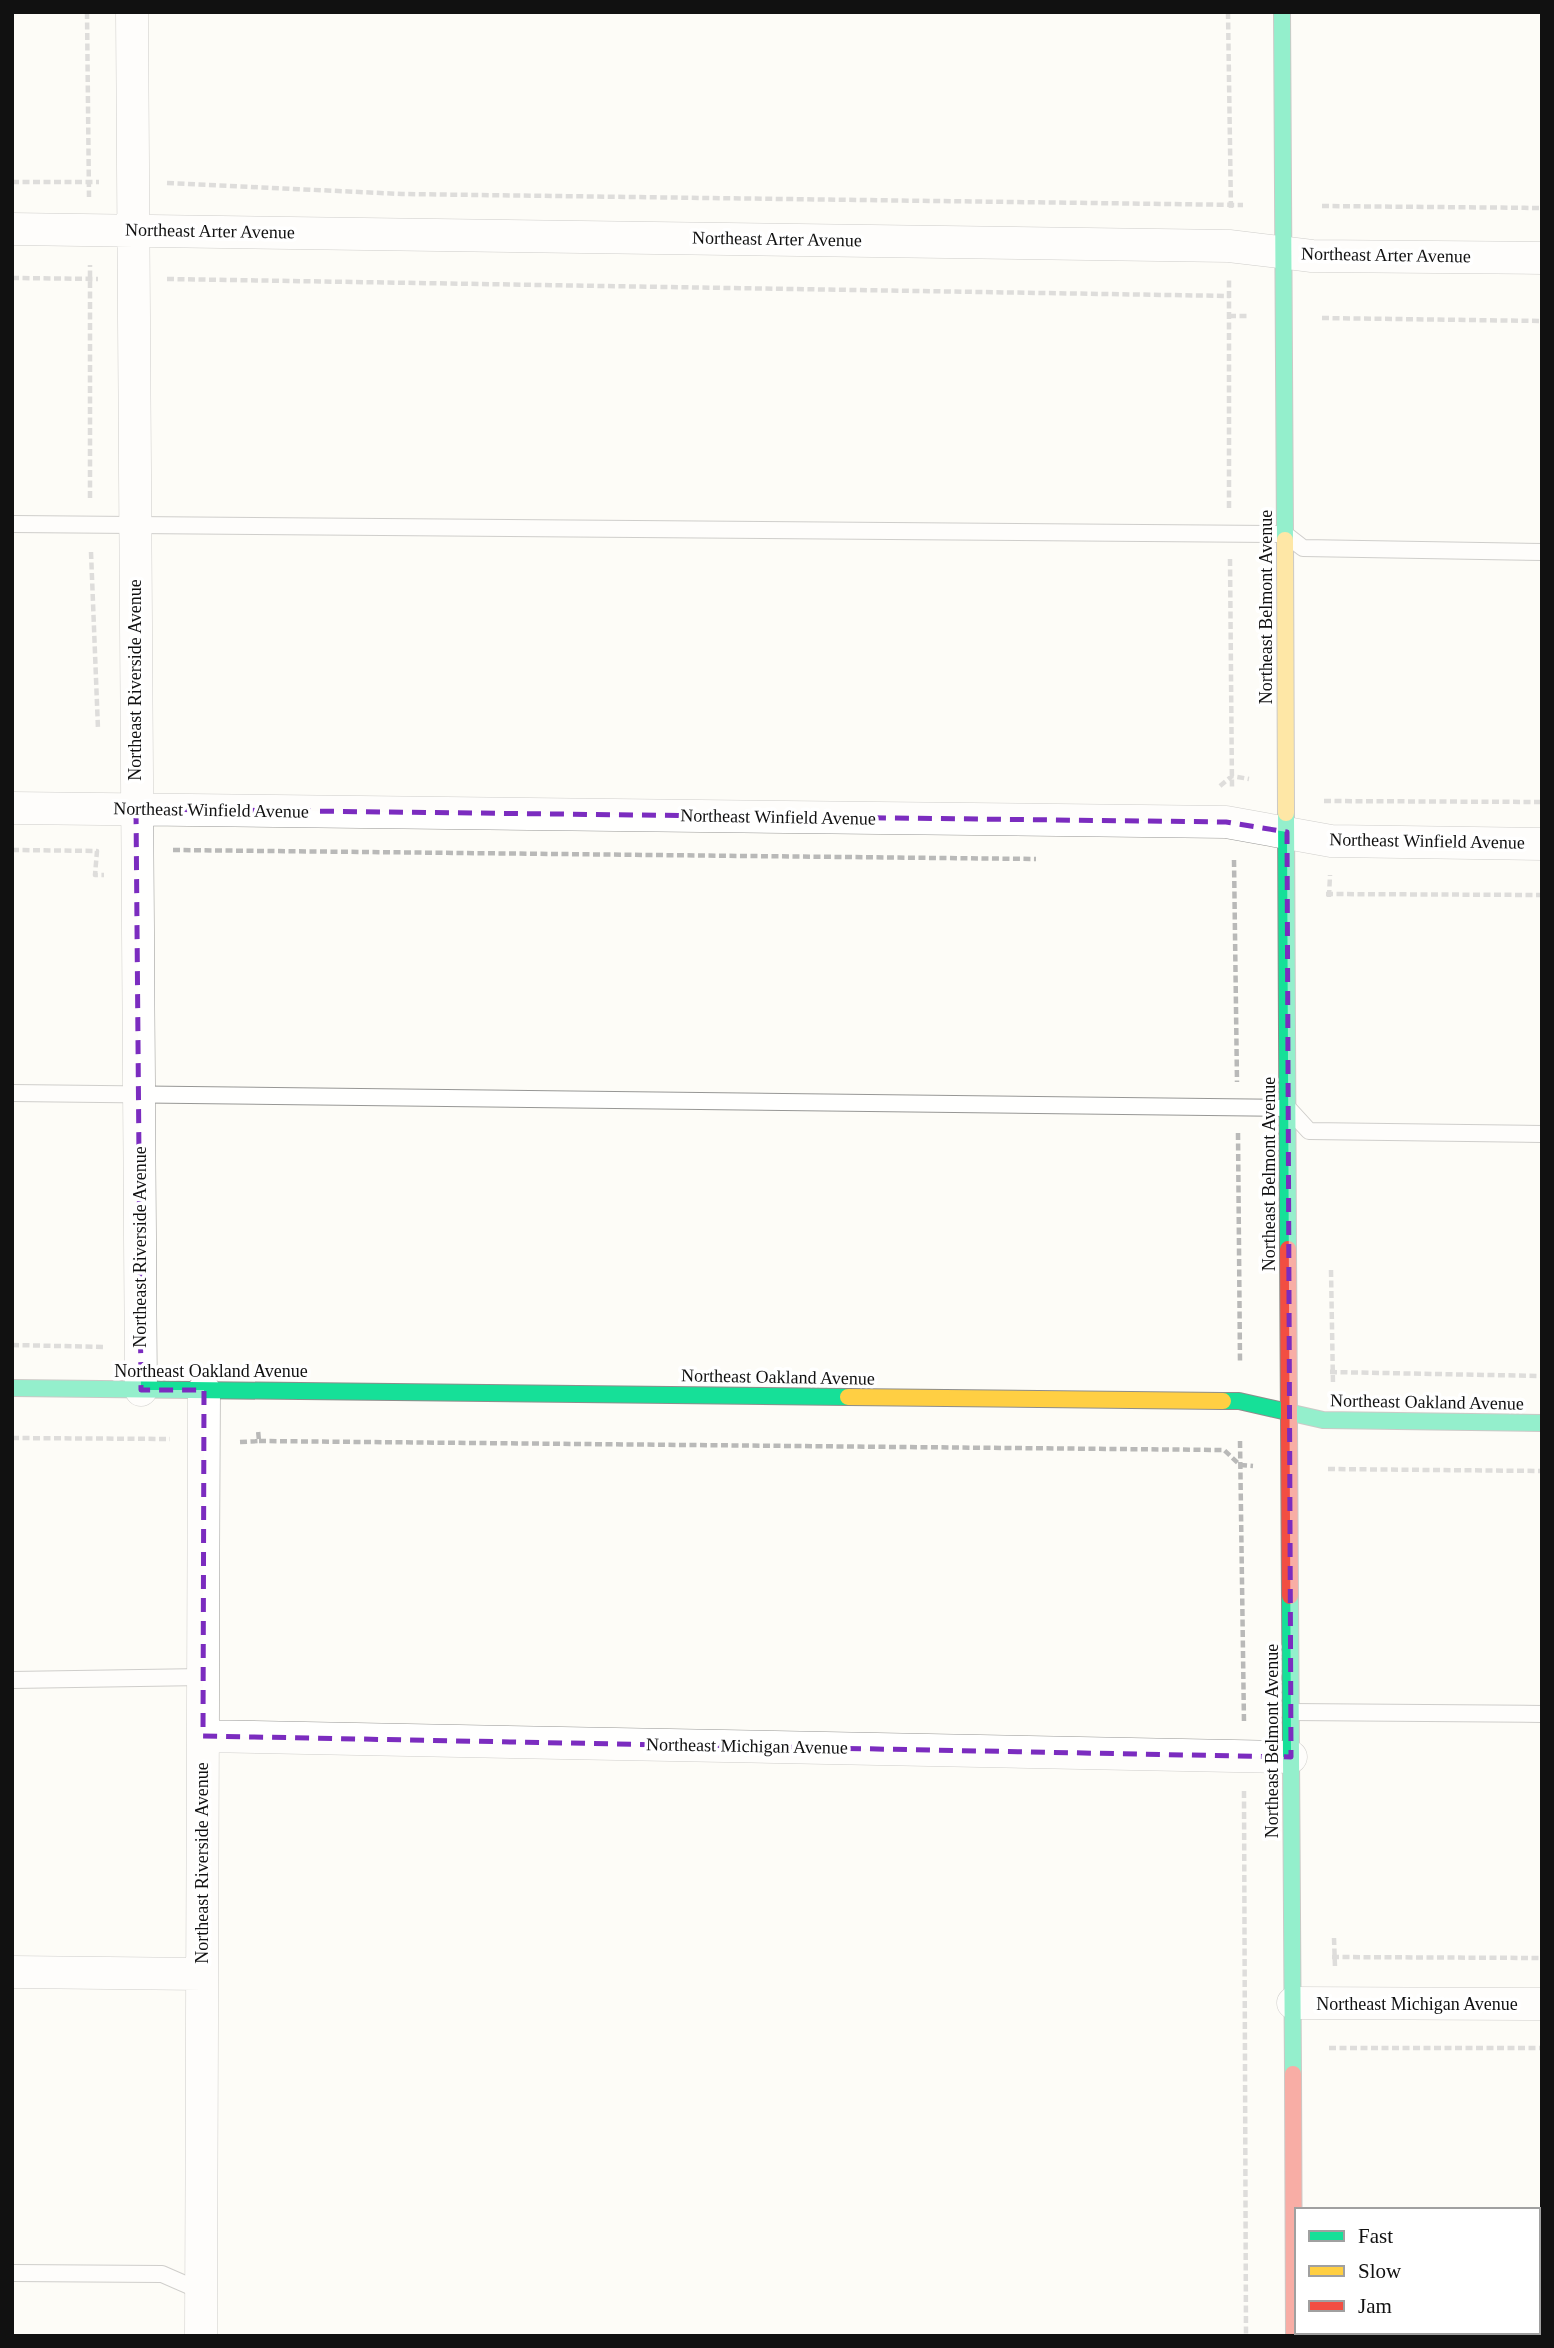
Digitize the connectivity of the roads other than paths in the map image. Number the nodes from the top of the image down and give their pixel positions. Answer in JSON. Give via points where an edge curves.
{"nodes":[{"id":1,"x":132,"y":12,"type":"edge"},
{"id":2,"x":1282,"y":12,"type":"edge"},
{"id":3,"x":12,"y":229,"type":"edge"},
{"id":4,"x":134,"y":230,"type":"junction"},
{"id":5,"x":1284,"y":251,"type":"junction"},
{"id":6,"x":1542,"y":258,"type":"edge"},
{"id":7,"x":12,"y":524,"type":"edge"},
{"id":8,"x":135,"y":526,"type":"junction"},
{"id":9,"x":1285,"y":534,"type":"junction"},
{"id":10,"x":1542,"y":552,"type":"edge"},
{"id":11,"x":12,"y":808,"type":"edge"},
{"id":12,"x":136,"y":809,"type":"junction"},
{"id":13,"x":1287,"y":832,"type":"junction"},
{"id":14,"x":1542,"y":844,"type":"edge"},
{"id":15,"x":12,"y":1093,"type":"edge"},
{"id":16,"x":138,"y":1095,"type":"junction"},
{"id":17,"x":1288,"y":1108,"type":"junction"},
{"id":18,"x":1542,"y":1134,"type":"edge"},
{"id":19,"x":12,"y":1388,"type":"edge"},
{"id":20,"x":141,"y":1390,"type":"junction"},
{"id":21,"x":204,"y":1390,"type":"junction"},
{"id":22,"x":1289,"y":1411,"type":"junction"},
{"id":23,"x":1542,"y":1423,"type":"edge"},
{"id":24,"x":203,"y":1677,"type":"junction"},
{"id":25,"x":12,"y":1680,"type":"edge"},
{"id":26,"x":1291,"y":1712,"type":"junction"},
{"id":27,"x":1542,"y":1714,"type":"edge"},
{"id":28,"x":203,"y":1736,"type":"junction"},
{"id":29,"x":1292,"y":1757,"type":"junction"},
{"id":30,"x":12,"y":1972,"type":"edge"},
{"id":31,"x":202,"y":1974,"type":"junction"},
{"id":32,"x":1293,"y":2003,"type":"junction"},
{"id":33,"x":1542,"y":2004,"type":"edge"},
{"id":34,"x":12,"y":2273,"type":"edge"},
{"id":35,"x":1295,"y":2290,"type":"edge"},
{"id":36,"x":201,"y":2291,"type":"junction"},
{"id":37,"x":201,"y":2336,"type":"edge"},
{"id":38,"x":1294,"y":2336,"type":"edge"}],
"edges":[{"from":1,"to":4,"type":"street","name":"Northeast Riverside Avenue"},
{"from":2,"to":5,"type":"street","name":"Northeast Belmont Avenue"},
{"from":3,"to":4,"type":"street","name":"Northeast Arter Avenue"},
{"from":4,"to":5,"type":"street","name":"Northeast Arter Avenue","via":[[1229,246]]},
{"from":4,"to":8,"type":"street","name":"Northeast Riverside Avenue"},
{"from":5,"to":6,"type":"street","name":"Northeast Arter Avenue","via":[[1325,256]]},
{"from":5,"to":9,"type":"street","name":"Northeast Belmont Avenue"},
{"from":7,"to":8,"type":"lane"},
{"from":8,"to":9,"type":"lane"},
{"from":8,"to":12,"type":"street","name":"Northeast Riverside Avenue"},
{"from":9,"to":10,"type":"lane","via":[[1304,548]]},
{"from":9,"to":13,"type":"street","name":"Northeast Belmont Avenue"},
{"from":11,"to":12,"type":"street","name":"Northeast Winfield Avenue"},
{"from":12,"to":13,"type":"street","name":"Northeast Winfield Avenue","via":[[1233,823]]},
{"from":12,"to":16,"type":"street","name":"Northeast Riverside Avenue"},
{"from":13,"to":14,"type":"street","name":"Northeast Winfield Avenue","via":[[1331,841]]},
{"from":13,"to":17,"type":"street","name":"Northeast Belmont Avenue"},
{"from":15,"to":16,"type":"lane"},
{"from":16,"to":17,"type":"lane"},
{"from":16,"to":20,"type":"street","name":"Northeast Riverside Avenue"},
{"from":17,"to":18,"type":"lane","via":[[1309,1131]]},
{"from":17,"to":22,"type":"street","name":"Northeast Belmont Avenue"},
{"from":19,"to":20,"type":"street","name":"Northeast Oakland Avenue"},
{"from":20,"to":21,"type":"street","name":"Northeast Oakland Avenue"},
{"from":21,"to":22,"type":"street","name":"Northeast Oakland Avenue","via":[[1239,1401]]},
{"from":21,"to":24,"type":"street","name":"Northeast Riverside Avenue"},
{"from":22,"to":23,"type":"street","name":"Northeast Oakland Avenue","via":[[1323,1420]]},
{"from":22,"to":26,"type":"street","name":"Northeast Belmont Avenue"},
{"from":24,"to":25,"type":"lane"},
{"from":24,"to":28,"type":"street","name":"Northeast Riverside Avenue"},
{"from":26,"to":27,"type":"lane"},
{"from":26,"to":29,"type":"street","name":"Northeast Belmont Avenue"},
{"from":28,"to":29,"type":"street","name":"Northeast Michigan Avenue"},
{"from":28,"to":31,"type":"street","name":"Northeast Riverside Avenue"},
{"from":29,"to":32,"type":"street","name":"Northeast Belmont Avenue"},
{"from":30,"to":31,"type":"street"},
{"from":31,"to":36,"type":"street","name":"Northeast Riverside Avenue"},
{"from":32,"to":33,"type":"street","name":"Northeast Michigan Avenue"},
{"from":32,"to":35,"type":"street","name":"Northeast Belmont Avenue"},
{"from":34,"to":36,"type":"lane","via":[[162,2274]]},
{"from":35,"to":38,"type":"street","name":"Northeast Belmont Avenue"},
{"from":36,"to":37,"type":"street","name":"Northeast Riverside Avenue"}]}
